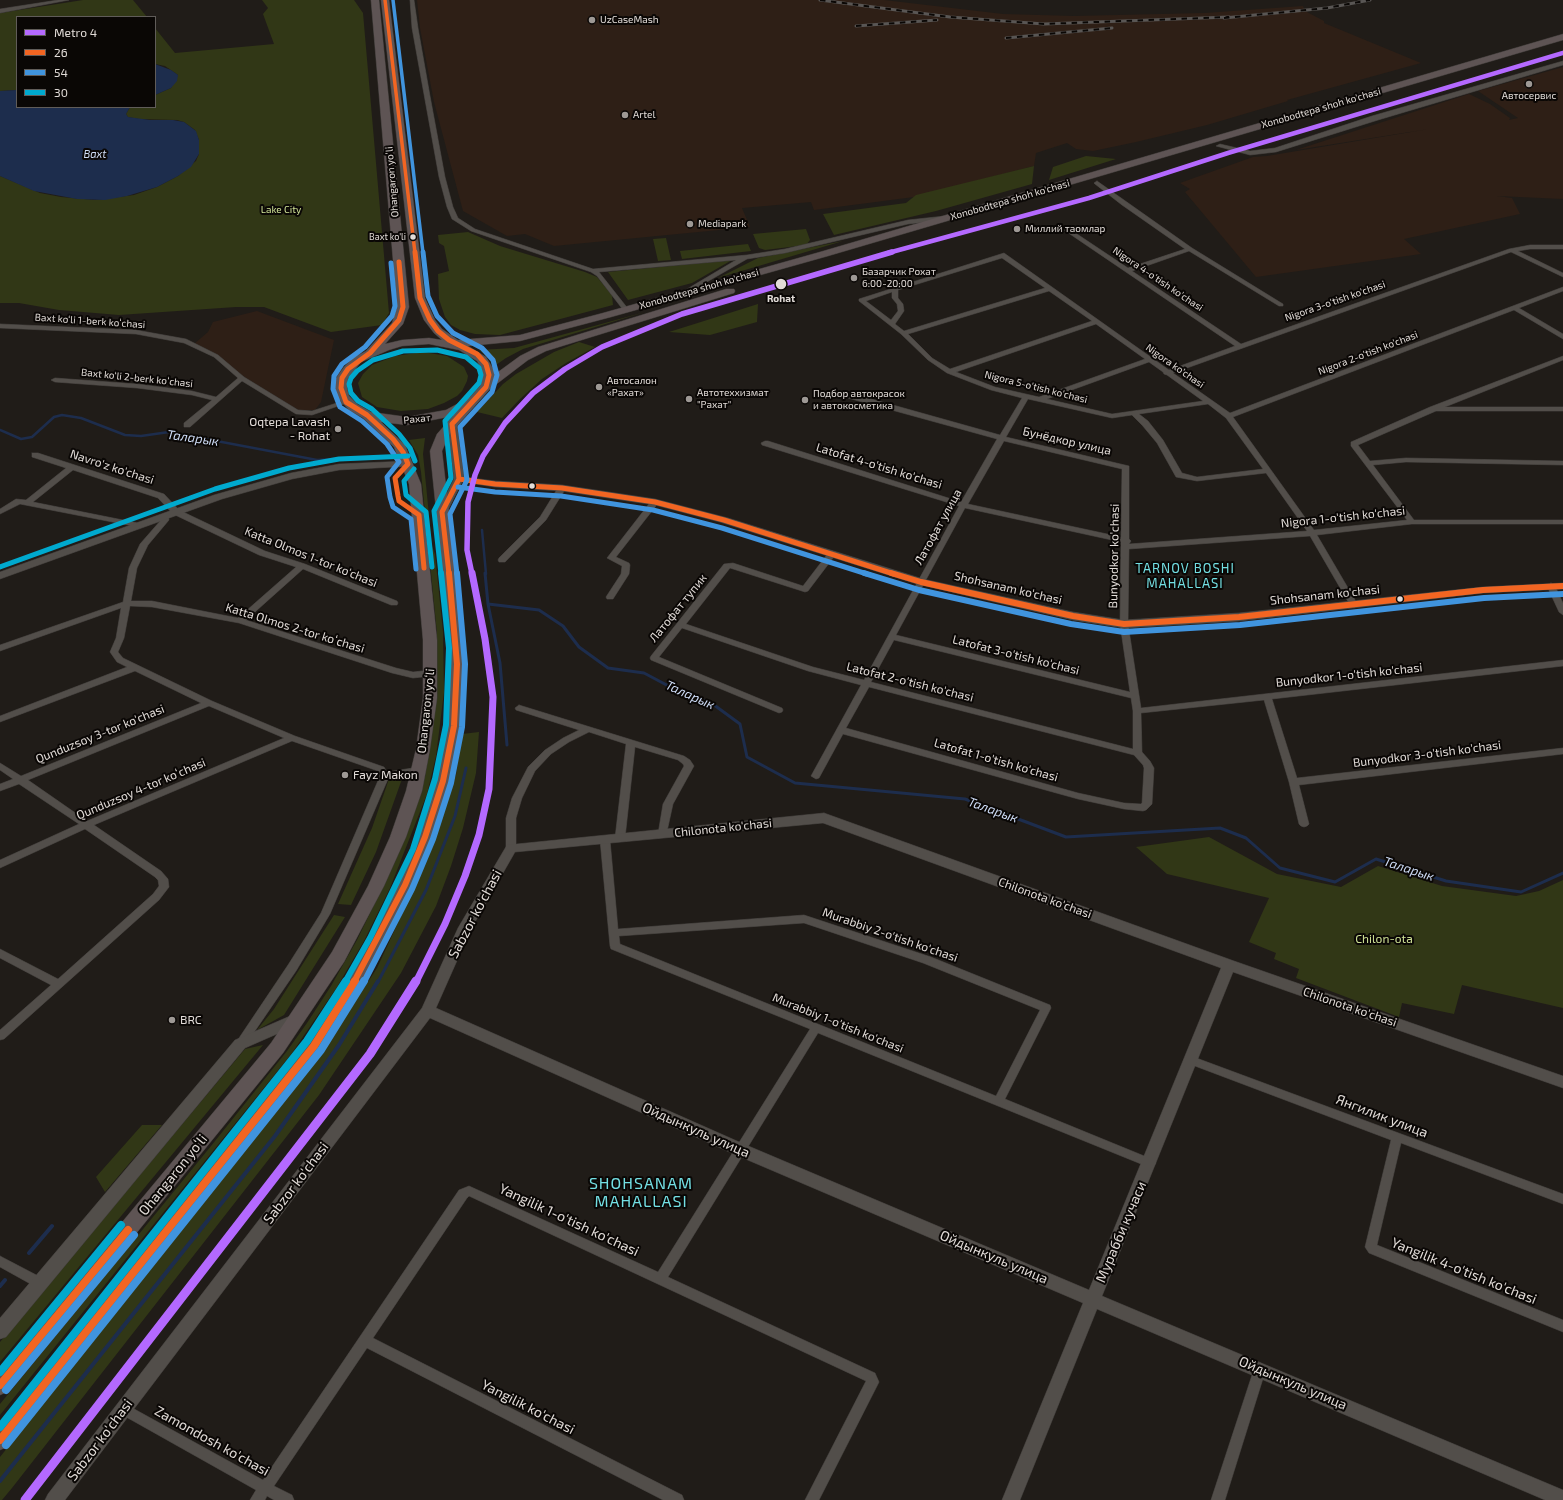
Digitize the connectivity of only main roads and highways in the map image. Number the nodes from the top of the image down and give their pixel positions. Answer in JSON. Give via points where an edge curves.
{"nodes":[{"id":1,"x":375,"y":0,"type":"edge"},
{"id":2,"x":386,"y":0,"type":"edge"},
{"id":3,"x":1563,"y":37,"type":"edge"},
{"id":4,"x":1563,"y":45,"type":"edge"},
{"id":5,"x":953,"y":219,"type":"junction"},
{"id":6,"x":430,"y":320,"type":"junction"},
{"id":7,"x":496,"y":342,"type":"junction"},
{"id":8,"x":458,"y":345,"type":"junction"},
{"id":9,"x":370,"y":352,"type":"junction"},
{"id":10,"x":486,"y":387,"type":"junction"},
{"id":11,"x":474,"y":400,"type":"junction"},
{"id":12,"x":367,"y":415,"type":"junction"},
{"id":13,"x":298,"y":1020,"type":"junction"},
{"id":14,"x":0,"y":1331,"type":"edge"},
{"id":15,"x":0,"y":1385,"type":"edge"},
{"id":16,"x":0,"y":1440,"type":"edge"}],
"edges":[{"from":1,"to":9,"type":"highway","name":"Ohangaron yoʻli","via":[[403,306],[397,324]]},
{"from":2,"to":6,"type":"highway","name":"Ohangaron yoʻli","via":[[419,290]]},
{"from":3,"to":5,"type":"highway","name":"Xonobodtepa shoh ko'chasi"},
{"from":4,"to":5,"type":"highway","name":"Xonobodtepa shoh ko'chasi","via":[[1097,183]]},
{"from":5,"to":7,"type":"highway","name":"Xonobodtepa shoh ko'chasi","via":[[528,337]]},
{"from":5,"to":10,"type":"highway","name":"Xonobodtepa shoh ko'chasi","via":[[542,349],[524,358]]},
{"from":6,"to":7,"type":"highway","via":[[455,335]]},
{"from":6,"to":8,"type":"highway","name":"Ohangaron yoʻli","via":[[443,336]]},
{"from":7,"to":8,"type":"highway","name":"Xonobodtepa shoh ko'chasi"},
{"from":8,"to":9,"type":"highway","via":[[433,341],[411,342]]},
{"from":8,"to":10,"type":"highway","via":[[477,354],[486,364],[489,375]]},
{"from":9,"to":12,"type":"highway","name":"Рахат","via":[[352,365],[342,378],[341,388],[346,402]]},
{"from":10,"to":11,"type":"highway","name":"Рахат"},
{"from":11,"to":12,"type":"highway","name":"Рахат","via":[[450,413],[418,420],[386,419]]},
{"from":11,"to":16,"type":"highway","via":[[441,437],[436,451],[457,648],[454,726],[437,804],[405,885],[362,969],[314,1046]]},
{"from":12,"to":13,"type":"highway","name":"Ohangaron yoʻli","via":[[403,452],[417,498],[428,608],[431,673],[426,728],[408,812],[376,886],[338,957]]},
{"from":13,"to":14,"type":"main road","via":[[240,1044]]},
{"from":13,"to":15,"type":"highway","name":"Ohangaron yoʻli"}]}
